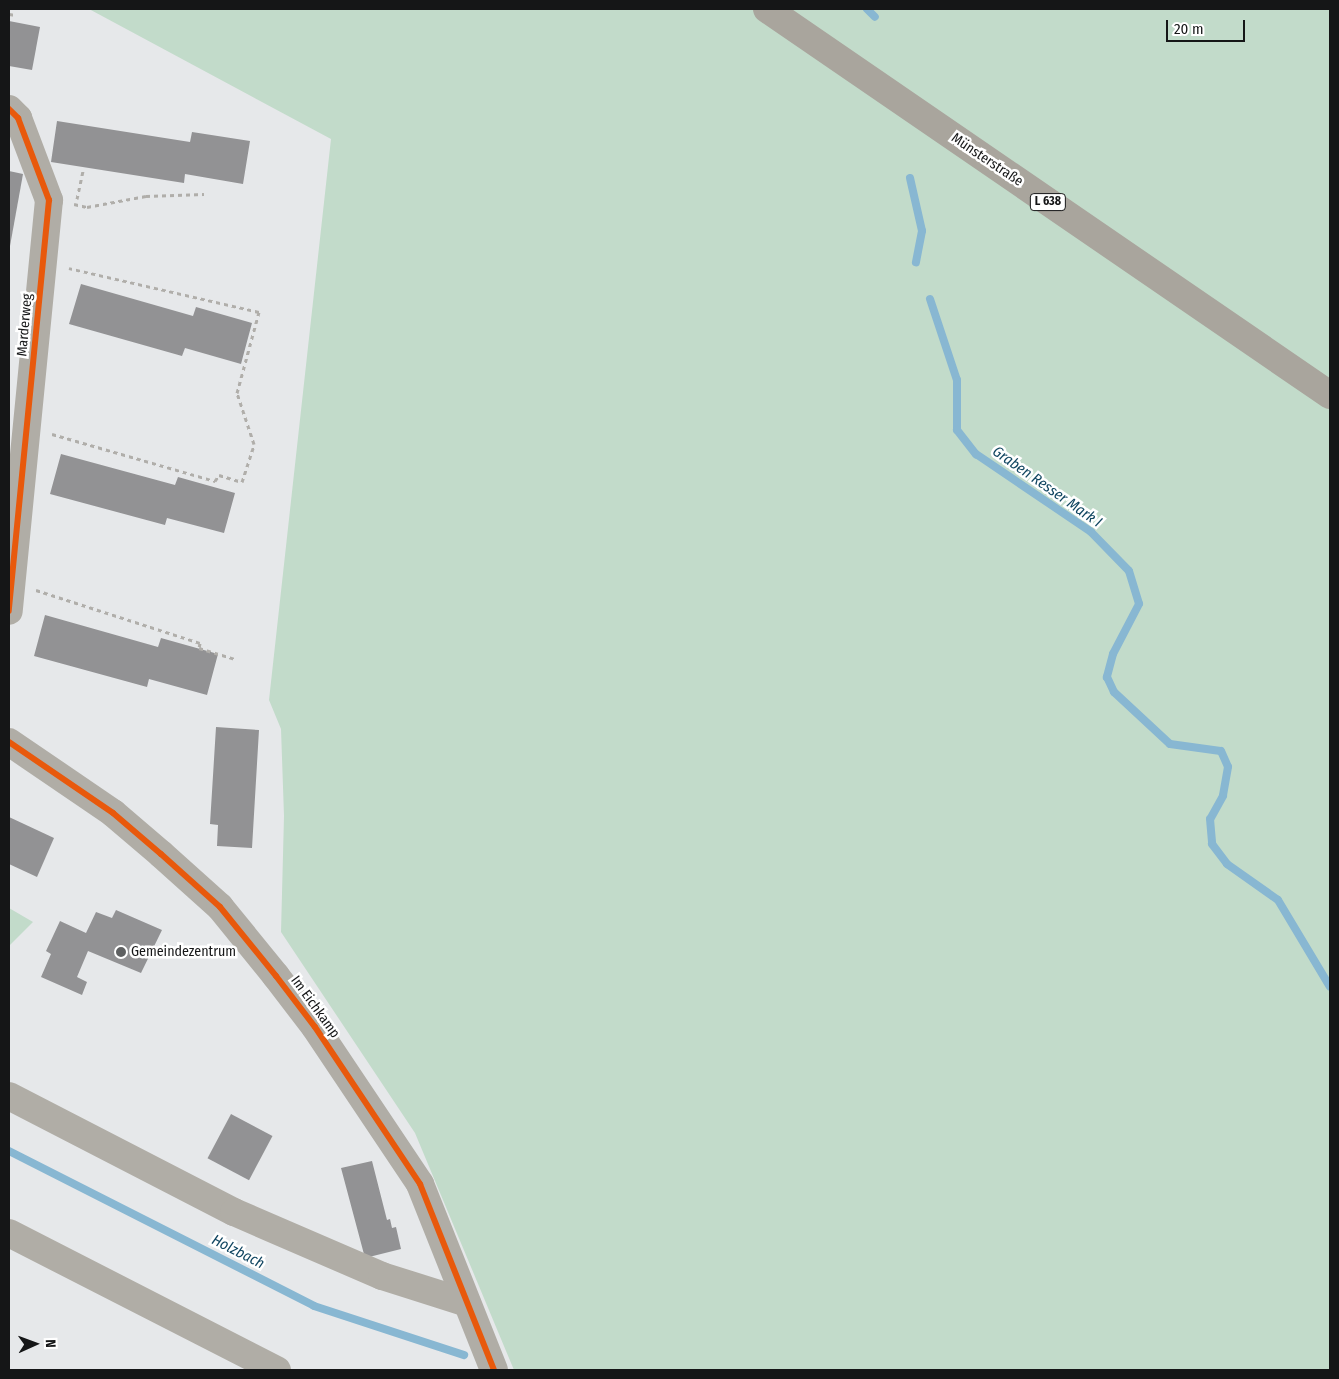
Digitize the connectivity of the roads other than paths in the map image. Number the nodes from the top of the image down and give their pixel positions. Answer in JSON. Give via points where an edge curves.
{"nodes":[{"id":1,"x":767,"y":9,"type":"edge"},
{"id":2,"x":9,"y":109,"type":"edge"},
{"id":3,"x":1330,"y":395,"type":"edge"},
{"id":4,"x":9,"y":612,"type":"edge"},
{"id":5,"x":9,"y":742,"type":"edge"},
{"id":6,"x":9,"y":1096,"type":"edge"},
{"id":7,"x":9,"y":1233,"type":"edge"},
{"id":8,"x":467,"y":1303,"type":"junction"},
{"id":9,"x":277,"y":1370,"type":"edge"},
{"id":10,"x":494,"y":1370,"type":"edge"}],
"edges":[{"from":1,"to":3,"type":"main road","name":"Münsterstraße","number":"L 638"},
{"from":2,"to":4,"type":"street","name":"Marderweg","via":[[18,118],[49,200]]},
{"from":5,"to":8,"type":"street","name":"Im Eichkamp","via":[[113,813],[161,854],[220,908],[276,976],[315,1027],[420,1184]]},
{"from":6,"to":8,"type":"street","via":[[234,1212],[382,1276]]},
{"from":7,"to":9,"type":"street"},
{"from":8,"to":10,"type":"street","name":"Im Eichkamp"}]}
